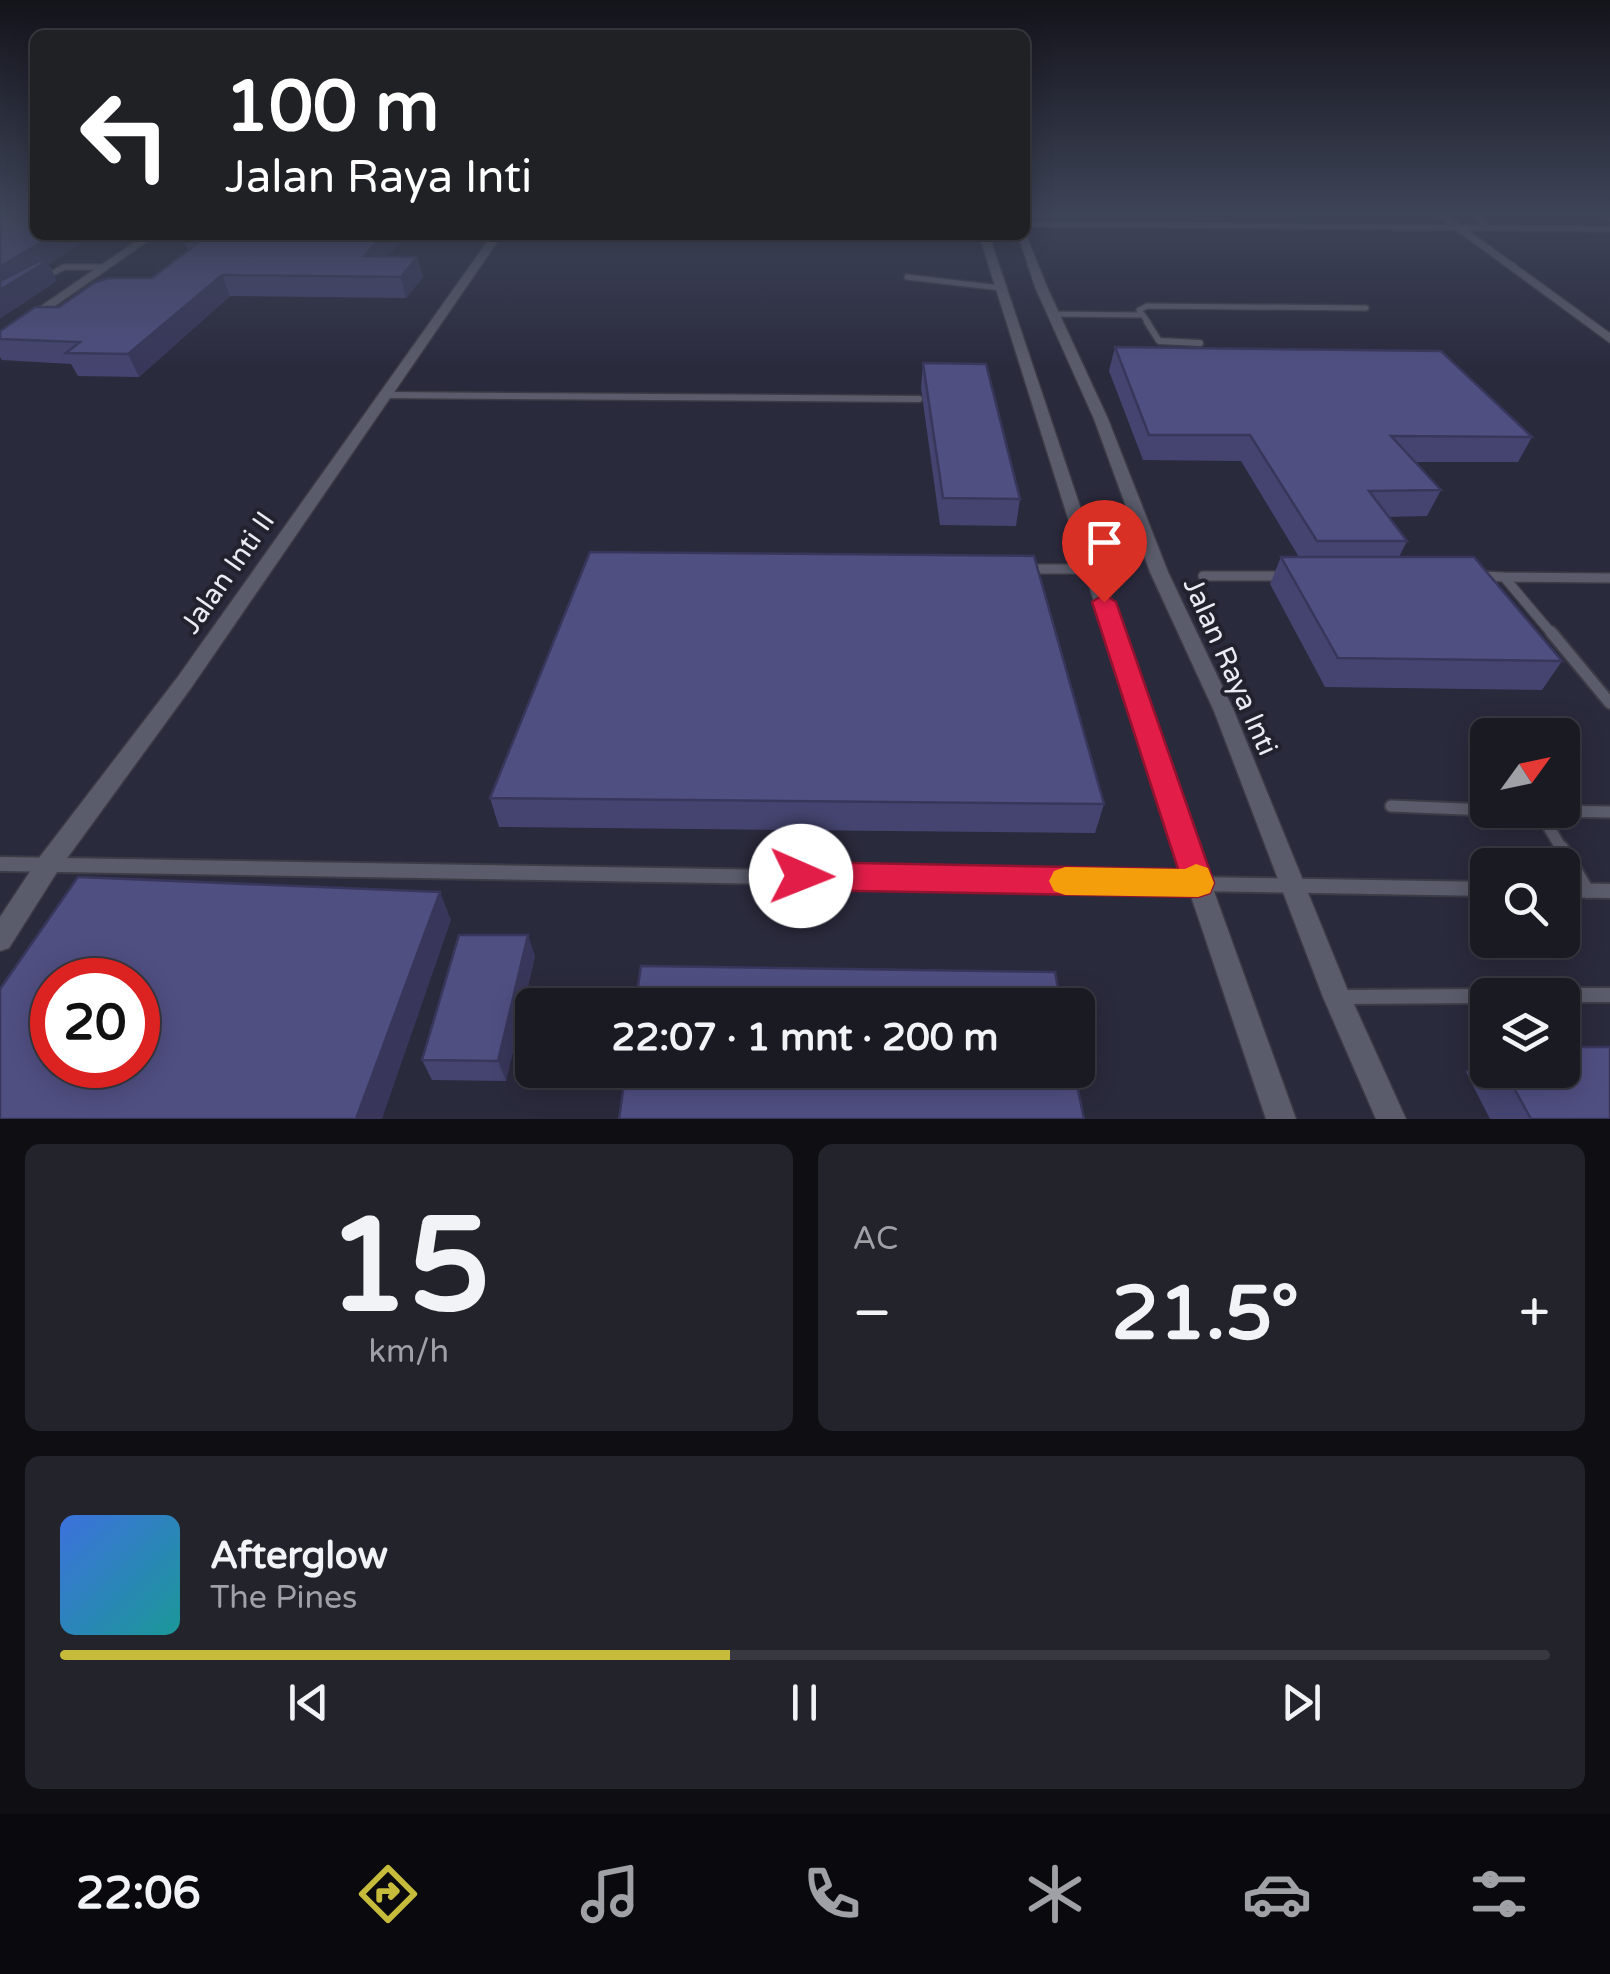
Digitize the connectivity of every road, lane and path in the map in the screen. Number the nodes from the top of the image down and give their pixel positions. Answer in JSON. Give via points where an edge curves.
{"nodes":[{"id":1,"x":108,"y":265,"type":"edge"},
{"id":2,"x":476,"y":265,"type":"edge"},
{"id":3,"x":993,"y":265,"type":"edge"},
{"id":4,"x":1034,"y":265,"type":"edge"},
{"id":5,"x":1510,"y":265,"type":"edge"},
{"id":6,"x":105,"y":267,"type":"junction"},
{"id":7,"x":906,"y":278,"type":"dead end"},
{"id":8,"x":32,"y":284,"type":"edge"},
{"id":9,"x":1000,"y":288,"type":"junction"},
{"id":10,"x":1366,"y":308,"type":"dead end"},
{"id":11,"x":1053,"y":314,"type":"junction"},
{"id":12,"x":1143,"y":315,"type":"junction"},
{"id":13,"x":1610,"y":339,"type":"edge"},
{"id":14,"x":0,"y":340,"type":"edge"},
{"id":15,"x":1200,"y":343,"type":"dead end"},
{"id":16,"x":384,"y":395,"type":"junction"},
{"id":17,"x":918,"y":400,"type":"dead end"},
{"id":18,"x":1018,"y":569,"type":"edge"},
{"id":19,"x":1093,"y":569,"type":"junction"},
{"id":20,"x":1203,"y":576,"type":"dead end"},
{"id":21,"x":1300,"y":576,"type":"edge"},
{"id":22,"x":1471,"y":576,"type":"edge"},
{"id":23,"x":1504,"y":577,"type":"junction"},
{"id":24,"x":1610,"y":578,"type":"edge"},
{"id":25,"x":1610,"y":703,"type":"edge"},
{"id":26,"x":1391,"y":806,"type":"dead end"},
{"id":27,"x":1470,"y":809,"type":"edge"},
{"id":28,"x":1580,"y":812,"type":"edge"},
{"id":29,"x":1610,"y":812,"type":"edge"},
{"id":30,"x":1549,"y":828,"type":"edge"},
{"id":31,"x":0,"y":864,"type":"edge"},
{"id":32,"x":48,"y":865,"type":"junction"},
{"id":33,"x":1198,"y":883,"type":"junction"},
{"id":34,"x":1293,"y":887,"type":"junction"},
{"id":35,"x":1470,"y":889,"type":"edge"},
{"id":36,"x":1580,"y":890,"type":"edge"},
{"id":37,"x":1587,"y":890,"type":"junction"},
{"id":38,"x":1610,"y":891,"type":"edge"},
{"id":39,"x":0,"y":939,"type":"edge"},
{"id":40,"x":1580,"y":995,"type":"edge"},
{"id":41,"x":1610,"y":995,"type":"edge"},
{"id":42,"x":1470,"y":996,"type":"edge"},
{"id":43,"x":1337,"y":998,"type":"junction"},
{"id":44,"x":1282,"y":1119,"type":"edge"},
{"id":45,"x":1391,"y":1119,"type":"edge"}],
"edges":[{"from":1,"to":6,"type":"street"},
{"from":2,"to":16,"type":"street","name":"Jalan Inti II"},
{"from":3,"to":9,"type":"street"},
{"from":4,"to":11,"type":"street","name":"Jalan Raya Inti"},
{"from":5,"to":13,"type":"street"},
{"from":6,"to":8,"type":"lane","via":[[62,267]]},
{"from":6,"to":14,"type":"street"},
{"from":7,"to":9,"type":"lane"},
{"from":9,"to":19,"type":"street"},
{"from":10,"to":12,"type":"lane","via":[[1147,306],[1139,310]]},
{"from":11,"to":12,"type":"lane"},
{"from":11,"to":34,"type":"street","name":"Jalan Raya Inti"},
{"from":12,"to":15,"type":"lane","via":[[1160,341]]},
{"from":16,"to":17,"type":"lane"},
{"from":16,"to":32,"type":"street","name":"Jalan Inti II"},
{"from":18,"to":19,"type":"lane"},
{"from":19,"to":33,"type":"street"},
{"from":20,"to":21,"type":"lane"},
{"from":22,"to":23,"type":"lane"},
{"from":23,"to":24,"type":"lane"},
{"from":23,"to":25,"type":"lane"},
{"from":26,"to":27,"type":"lane"},
{"from":28,"to":29,"type":"lane"},
{"from":30,"to":37,"type":"lane"},
{"from":31,"to":32,"type":"lane"},
{"from":32,"to":33,"type":"lane"},
{"from":32,"to":39,"type":"street","name":"Jalan Inti II"},
{"from":33,"to":34,"type":"lane"},
{"from":33,"to":44,"type":"street"},
{"from":34,"to":35,"type":"lane"},
{"from":34,"to":43,"type":"street","name":"Jalan Raya Inti"},
{"from":36,"to":37,"type":"lane"},
{"from":37,"to":38,"type":"lane"},
{"from":40,"to":41,"type":"lane"},
{"from":42,"to":43,"type":"lane"},
{"from":43,"to":45,"type":"street","name":"Jalan Raya Inti"}]}
